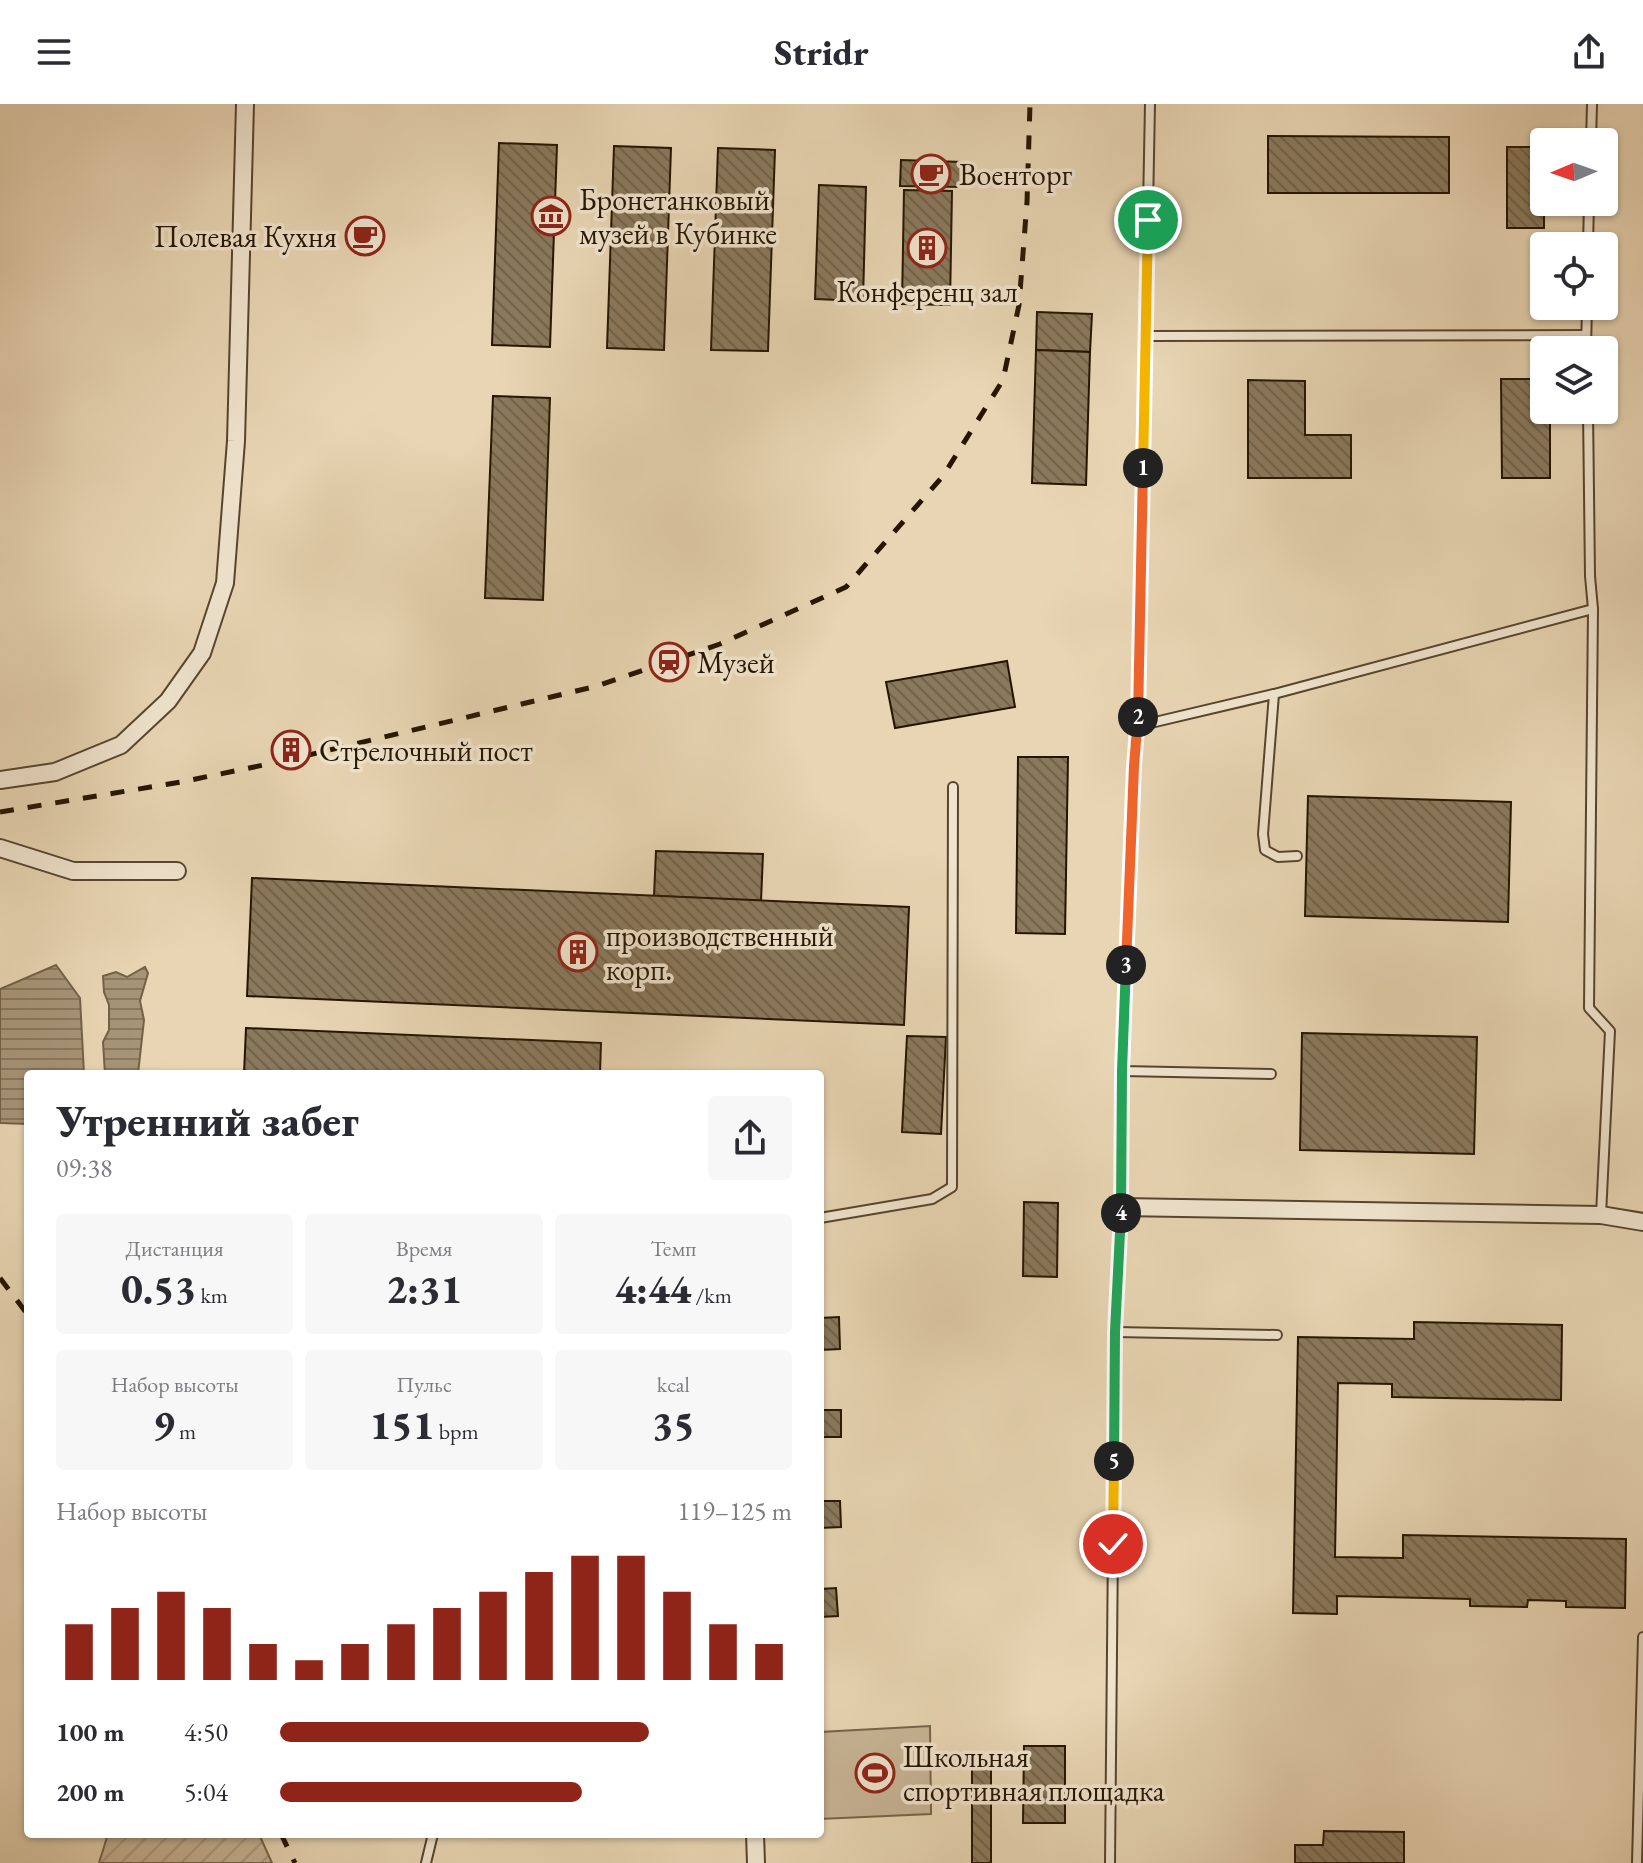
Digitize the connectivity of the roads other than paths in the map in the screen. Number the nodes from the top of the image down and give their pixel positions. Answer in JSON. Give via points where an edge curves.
{"nodes":[{"id":1,"x":245,"y":104,"type":"edge"},
{"id":2,"x":1150,"y":104,"type":"edge"},
{"id":3,"x":1592,"y":104,"type":"edge"},
{"id":4,"x":1591,"y":128,"type":"edge"},
{"id":5,"x":1587,"y":320,"type":"edge"},
{"id":6,"x":1586,"y":335,"type":"joint"},
{"id":7,"x":1146,"y":336,"type":"junction"},
{"id":8,"x":1588,"y":424,"type":"edge"},
{"id":9,"x":1593,"y":609,"type":"junction"},
{"id":10,"x":1274,"y":694,"type":"junction"},
{"id":11,"x":1138,"y":726,"type":"junction"},
{"id":12,"x":0,"y":780,"type":"edge"},
{"id":13,"x":953,"y":787,"type":"dead end"},
{"id":14,"x":0,"y":848,"type":"edge"},
{"id":15,"x":1297,"y":856,"type":"dead end"},
{"id":16,"x":177,"y":871,"type":"dead end"},
{"id":17,"x":1122,"y":1071,"type":"junction"},
{"id":18,"x":1271,"y":1074,"type":"dead end"},
{"id":19,"x":1121,"y":1207,"type":"junction"},
{"id":20,"x":1601,"y":1215,"type":"junction"},
{"id":21,"x":824,"y":1217,"type":"edge"},
{"id":22,"x":1643,"y":1222,"type":"edge"},
{"id":23,"x":1115,"y":1332,"type":"junction"},
{"id":24,"x":1277,"y":1335,"type":"dead end"},
{"id":25,"x":1643,"y":1637,"type":"edge"},
{"id":26,"x":432,"y":1838,"type":"edge"},
{"id":27,"x":755,"y":1838,"type":"edge"},
{"id":28,"x":426,"y":1863,"type":"edge"},
{"id":29,"x":756,"y":1863,"type":"edge"},
{"id":30,"x":1110,"y":1863,"type":"edge"},
{"id":31,"x":1637,"y":1863,"type":"edge"}],
"edges":[{"from":1,"to":12,"type":"street","via":[[236,441],[225,583],[202,653],[168,701],[121,745],[55,772]]},
{"from":2,"to":7,"type":"lane"},
{"from":3,"to":4,"type":"lane"},
{"from":5,"to":6,"type":"lane"},
{"from":6,"to":7,"type":"lane"},
{"from":7,"to":11,"type":"lane"},
{"from":8,"to":9,"type":"lane"},
{"from":9,"to":10,"type":"lane"},
{"from":9,"to":20,"type":"lane","via":[[1589,1008],[1610,1031]]},
{"from":10,"to":11,"type":"lane"},
{"from":10,"to":15,"type":"lane","via":[[1265,850],[1278,857]]},
{"from":11,"to":17,"type":"lane"},
{"from":13,"to":21,"type":"lane","via":[[952,1187],[932,1199]]},
{"from":14,"to":16,"type":"street","via":[[73,871]]},
{"from":17,"to":18,"type":"lane"},
{"from":17,"to":19,"type":"lane"},
{"from":19,"to":20,"type":"street"},
{"from":19,"to":23,"type":"lane"},
{"from":20,"to":22,"type":"street"},
{"from":23,"to":24,"type":"lane"},
{"from":23,"to":30,"type":"lane"},
{"from":25,"to":31,"type":"lane"},
{"from":26,"to":28,"type":"lane"},
{"from":27,"to":29,"type":"street"}]}
